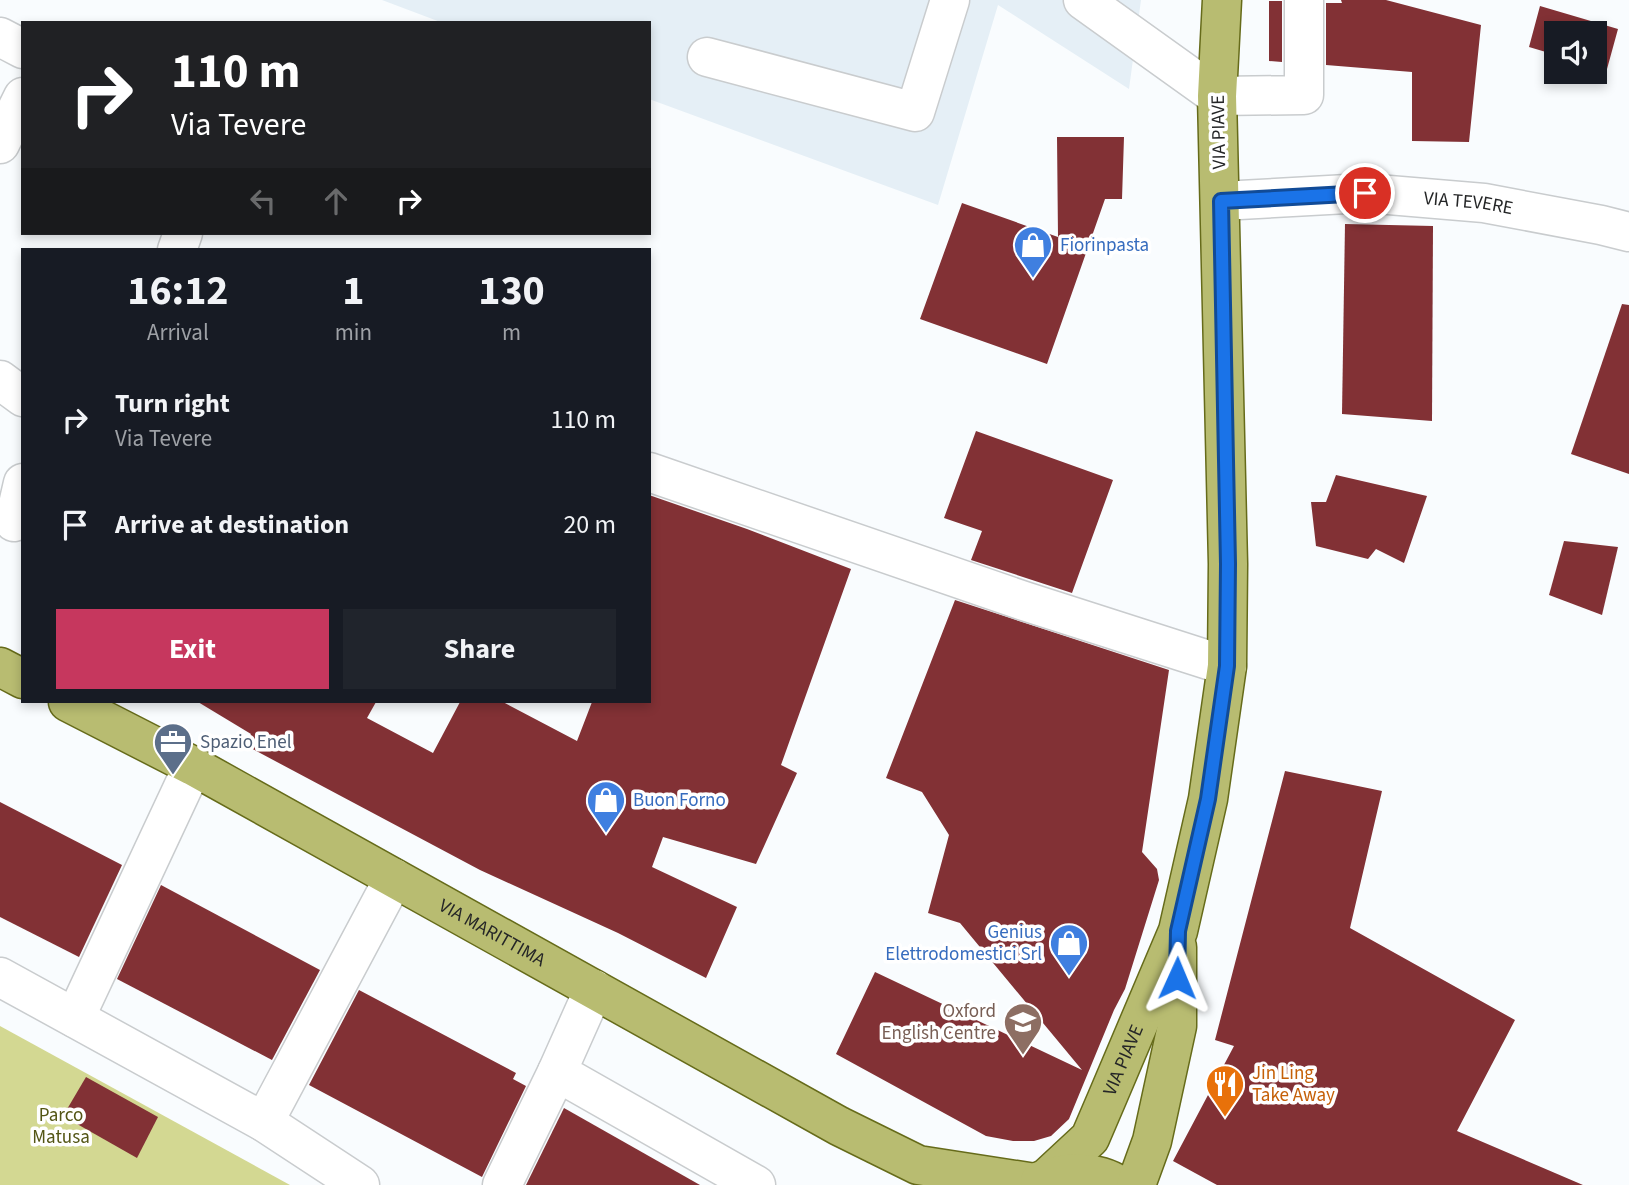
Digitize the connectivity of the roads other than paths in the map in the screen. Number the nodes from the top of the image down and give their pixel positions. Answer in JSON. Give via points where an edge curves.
{"nodes":[{"id":1,"x":950,"y":0,"type":"edge"},
{"id":2,"x":1083,"y":0,"type":"edge"},
{"id":3,"x":1222,"y":0,"type":"edge"},
{"id":4,"x":1304,"y":0,"type":"edge"},
{"id":5,"x":0,"y":37,"type":"edge"},
{"id":6,"x":21,"y":48,"type":"edge"},
{"id":7,"x":707,"y":57,"type":"dead end"},
{"id":8,"x":1217,"y":96,"type":"junction"},
{"id":9,"x":21,"y":101,"type":"edge"},
{"id":10,"x":0,"y":144,"type":"edge"},
{"id":11,"x":1221,"y":201,"type":"junction"},
{"id":12,"x":1629,"y":232,"type":"edge"},
{"id":13,"x":0,"y":380,"type":"edge"},
{"id":14,"x":21,"y":396,"type":"edge"},
{"id":15,"x":651,"y":473,"type":"edge"},
{"id":16,"x":21,"y":492,"type":"edge"},
{"id":17,"x":14,"y":522,"type":"dead end"},
{"id":18,"x":1227,"y":666,"type":"junction"},
{"id":19,"x":0,"y":667,"type":"edge"},
{"id":20,"x":21,"y":678,"type":"edge"},
{"id":21,"x":70,"y":703,"type":"edge"},
{"id":22,"x":193,"y":766,"type":"junction"},
{"id":23,"x":394,"y":878,"type":"junction"},
{"id":24,"x":1178,"y":931,"type":"junction"},
{"id":25,"x":0,"y":977,"type":"edge"},
{"id":26,"x":594,"y":989,"type":"junction"},
{"id":27,"x":75,"y":1018,"type":"junction"},
{"id":28,"x":557,"y":1072,"type":"junction"},
{"id":29,"x":264,"y":1122,"type":"junction"},
{"id":30,"x":926,"y":1175,"type":"edge"},
{"id":31,"x":1038,"y":1182,"type":"edge"},
{"id":32,"x":360,"y":1185,"type":"edge"},
{"id":33,"x":502,"y":1185,"type":"edge"},
{"id":34,"x":756,"y":1185,"type":"edge"},
{"id":35,"x":1119,"y":1185,"type":"edge"},
{"id":36,"x":1136,"y":1185,"type":"edge"}],
"edges":[{"from":1,"to":7,"type":"street","via":[[915,112]]},
{"from":2,"to":8,"type":"street"},
{"from":3,"to":8,"type":"main road","name":"VIA PIAVE"},
{"from":4,"to":8,"type":"street","via":[[1304,95]]},
{"from":5,"to":6,"type":"street"},
{"from":8,"to":11,"type":"main road","name":"VIA PIAVE"},
{"from":9,"to":10,"type":"street"},
{"from":11,"to":12,"type":"street","name":"VIA TEVERE","via":[[1365,193],[1485,203]]},
{"from":11,"to":18,"type":"main road","name":"VIA PIAVE"},
{"from":13,"to":14,"type":"street"},
{"from":15,"to":18,"type":"street"},
{"from":16,"to":17,"type":"street"},
{"from":18,"to":24,"type":"main road","name":"VIA PIAVE","via":[[1208,799]]},
{"from":19,"to":20,"type":"main road"},
{"from":21,"to":22,"type":"main road","name":"VIA MARITTIMA"},
{"from":22,"to":23,"type":"main road","name":"VIA MARITTIMA"},
{"from":22,"to":27,"type":"street"},
{"from":23,"to":26,"type":"main road","name":"VIA MARITTIMA"},
{"from":23,"to":29,"type":"street"},
{"from":24,"to":31,"type":"main road","name":"VIA PIAVE","via":[[1090,1138]]},
{"from":24,"to":36,"type":"main road","name":"VIA PIAVE","via":[[1177,1026],[1155,1129]]},
{"from":25,"to":27,"type":"street"},
{"from":26,"to":28,"type":"street"},
{"from":26,"to":30,"type":"main road","name":"VIA MARITTIMA"},
{"from":27,"to":29,"type":"street"},
{"from":28,"to":33,"type":"street"},
{"from":28,"to":34,"type":"street"},
{"from":29,"to":32,"type":"street"},
{"from":30,"to":31,"type":"main road","name":"VIA MARITTIMA"},
{"from":31,"to":35,"type":"main road","name":"VIA MARITTIMA","via":[[1070,1173],[1093,1175]]}]}
